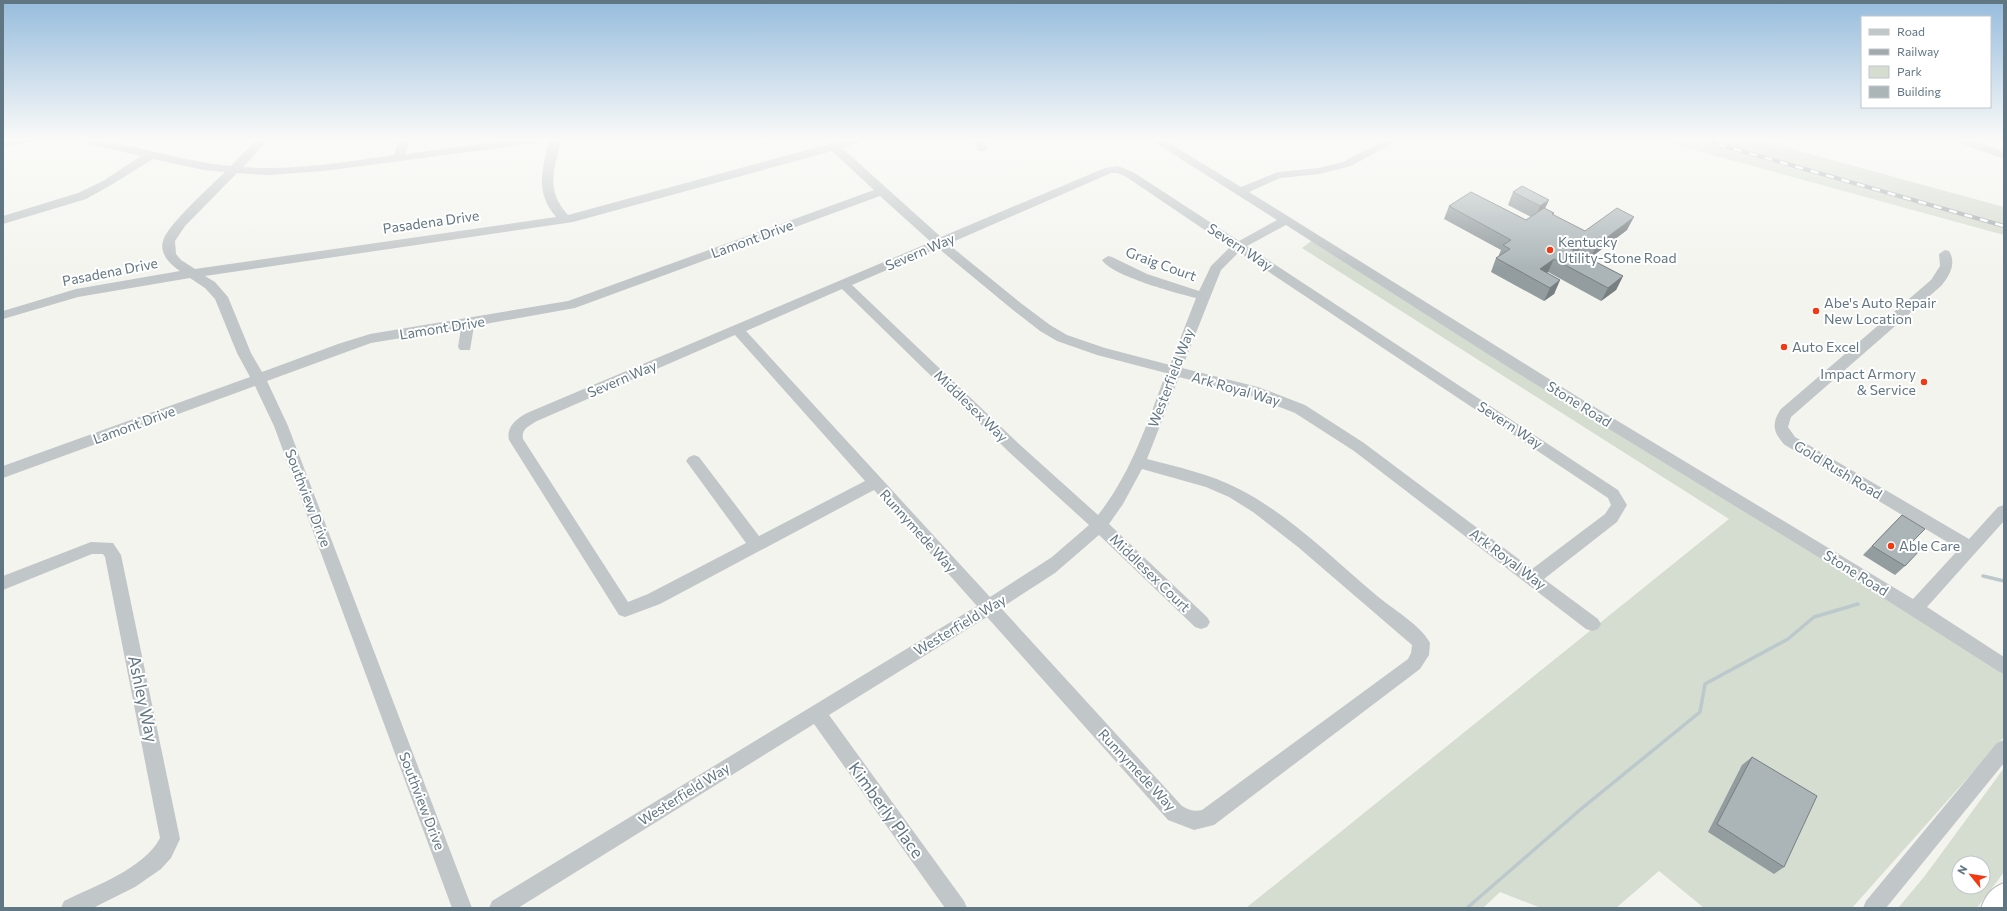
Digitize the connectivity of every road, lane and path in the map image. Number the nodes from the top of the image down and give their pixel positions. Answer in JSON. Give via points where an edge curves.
{"nodes":[{"id":1,"x":105,"y":183,"type":"edge"},
{"id":2,"x":220,"y":183,"type":"edge"},
{"id":3,"x":547,"y":183,"type":"edge"},
{"id":4,"x":702,"y":183,"type":"edge"},
{"id":5,"x":873,"y":183,"type":"edge"},
{"id":6,"x":1080,"y":183,"type":"edge"},
{"id":7,"x":1142,"y":183,"type":"edge"},
{"id":8,"x":1226,"y":183,"type":"edge"},
{"id":9,"x":1260,"y":183,"type":"edge"},
{"id":10,"x":882,"y":191,"type":"junction"},
{"id":11,"x":1240,"y":191,"type":"junction"},
{"id":12,"x":565,"y":219,"type":"junction"},
{"id":13,"x":3,"y":220,"type":"edge"},
{"id":14,"x":1286,"y":220,"type":"junction"},
{"id":15,"x":941,"y":243,"type":"junction"},
{"id":16,"x":1239,"y":246,"type":"junction"},
{"id":17,"x":1945,"y":254,"type":"dead end"},
{"id":18,"x":1108,"y":260,"type":"dead end"},
{"id":19,"x":195,"y":274,"type":"junction"},
{"id":20,"x":845,"y":285,"type":"junction"},
{"id":21,"x":1203,"y":296,"type":"junction"},
{"id":22,"x":3,"y":314,"type":"edge"},
{"id":23,"x":468,"y":324,"type":"junction"},
{"id":24,"x":738,"y":330,"type":"junction"},
{"id":25,"x":465,"y":347,"type":"dead end"},
{"id":26,"x":1174,"y":371,"type":"junction"},
{"id":27,"x":258,"y":378,"type":"junction"},
{"id":28,"x":694,"y":461,"type":"dead end"},
{"id":29,"x":1138,"y":462,"type":"junction"},
{"id":30,"x":3,"y":472,"type":"edge"},
{"id":31,"x":874,"y":483,"type":"junction"},
{"id":32,"x":2004,"y":510,"type":"edge"},
{"id":33,"x":1099,"y":525,"type":"junction"},
{"id":34,"x":757,"y":545,"type":"junction"},
{"id":35,"x":1969,"y":547,"type":"junction"},
{"id":36,"x":1533,"y":578,"type":"junction"},
{"id":37,"x":3,"y":582,"type":"edge"},
{"id":38,"x":988,"y":608,"type":"junction"},
{"id":39,"x":1915,"y":609,"type":"junction"},
{"id":40,"x":1201,"y":622,"type":"dead end"},
{"id":41,"x":1592,"y":624,"type":"dead end"},
{"id":42,"x":2004,"y":666,"type":"edge"},
{"id":43,"x":816,"y":712,"type":"junction"},
{"id":44,"x":2004,"y":749,"type":"edge"},
{"id":45,"x":2004,"y":898,"type":"edge"},
{"id":46,"x":71,"y":908,"type":"edge"},
{"id":47,"x":462,"y":908,"type":"edge"},
{"id":48,"x":499,"y":908,"type":"edge"},
{"id":49,"x":958,"y":908,"type":"edge"},
{"id":50,"x":1874,"y":908,"type":"edge"},
{"id":51,"x":1996,"y":908,"type":"edge"}],
"edges":[{"from":1,"to":13,"type":"street","via":[[82,196]]},
{"from":2,"to":19,"type":"street","name":"Southview Drive","via":[[180,224],[169,241],[168,250],[173,258]]},
{"from":3,"to":12,"type":"street","via":[[547,193],[555,209]]},
{"from":4,"to":12,"type":"street","name":"Pasadena Drive"},
{"from":5,"to":10,"type":"street","name":"Ark Royal Way"},
{"from":6,"to":15,"type":"street","name":"Severn Way"},
{"from":7,"to":16,"type":"street","name":"Severn Way"},
{"from":8,"to":11,"type":"street","name":"Stone Road"},
{"from":9,"to":11,"type":"street"},
{"from":10,"to":15,"type":"street","name":"Ark Royal Way"},
{"from":10,"to":23,"type":"street","name":"Lamont Drive","via":[[582,301]]},
{"from":11,"to":14,"type":"street","name":"Stone Road"},
{"from":12,"to":19,"type":"street","name":"Pasadena Drive"},
{"from":14,"to":16,"type":"street","name":"Westerfield Way"},
{"from":14,"to":39,"type":"street","name":"Stone Road","via":[[1571,400]]},
{"from":15,"to":20,"type":"street","name":"Severn Way"},
{"from":15,"to":26,"type":"street","name":"Ark Royal Way","via":[[1030,317],[1062,338],[1102,352]]},
{"from":16,"to":21,"type":"street","name":"Westerfield Way","via":[[1218,264]]},
{"from":16,"to":36,"type":"street","name":"Severn Way","via":[[1616,496],[1620,505],[1611,518]]},
{"from":17,"to":35,"type":"street","name":"Gold Rush Road","via":[[1945,272],[1936,284],[1786,413],[1780,426],[1790,442]]},
{"from":18,"to":21,"type":"street","name":"Graig Court","via":[[1158,283]]},
{"from":19,"to":22,"type":"street","name":"Pasadena Drive","via":[[94,289]]},
{"from":19,"to":27,"type":"street","name":"Southview Drive","via":[[221,297],[244,353]]},
{"from":20,"to":24,"type":"street","name":"Severn Way"},
{"from":20,"to":33,"type":"street","name":"Middlesex Way","via":[[1014,448]]},
{"from":21,"to":26,"type":"street","name":"Westerfield Way"},
{"from":23,"to":25,"type":"street"},
{"from":23,"to":27,"type":"street","name":"Lamont Drive","via":[[358,342]]},
{"from":24,"to":31,"type":"street","name":"Runnymede Way"},
{"from":24,"to":34,"type":"street","name":"Severn Way","via":[[532,417],[520,424],[515,434],[520,446],[625,610],[654,599]]},
{"from":26,"to":29,"type":"street","name":"Westerfield Way"},
{"from":26,"to":36,"type":"street","name":"Ark Royal Way","via":[[1288,403],[1313,416]]},
{"from":27,"to":30,"type":"street","name":"Lamont Drive"},
{"from":27,"to":47,"type":"street","name":"Southview Drive","via":[[281,426]]},
{"from":28,"to":34,"type":"street"},
{"from":29,"to":33,"type":"street","name":"Westerfield Way"},
{"from":29,"to":38,"type":"street","name":"Runnymede Way","via":[[1219,486],[1265,513],[1414,635],[1421,643],[1420,656],[1414,664],[1207,818],[1192,822],[1175,813]]},
{"from":31,"to":34,"type":"street","name":"Severn Way"},
{"from":31,"to":38,"type":"street","name":"Runnymede Way"},
{"from":32,"to":35,"type":"street"},
{"from":33,"to":38,"type":"street","name":"Westerfield Way","via":[[1058,563]]},
{"from":33,"to":40,"type":"street","name":"Middlesex Court"},
{"from":35,"to":39,"type":"street"},
{"from":36,"to":41,"type":"street","name":"Ark Royal Way"},
{"from":37,"to":46,"type":"street","name":"Ashley Way","via":[[91,548],[106,548],[113,555],[170,839],[153,863],[136,875]]},
{"from":38,"to":43,"type":"street","name":"Westerfield Way"},
{"from":39,"to":42,"type":"street","name":"Stone Road"},
{"from":43,"to":48,"type":"street","name":"Westerfield Way"},
{"from":43,"to":49,"type":"street","name":"Kimberly Place"},
{"from":44,"to":50,"type":"street"},
{"from":45,"to":51,"type":"highway"}]}
